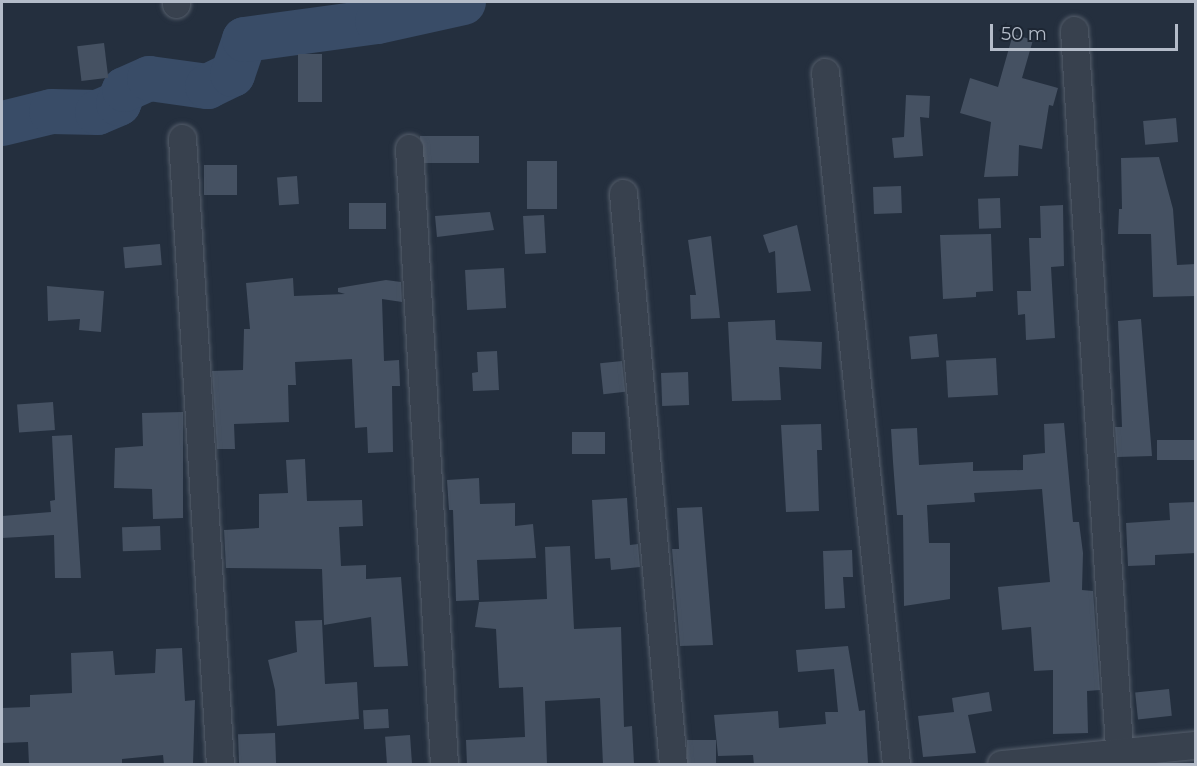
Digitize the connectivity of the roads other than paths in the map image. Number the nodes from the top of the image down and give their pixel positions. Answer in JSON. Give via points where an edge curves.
{"nodes":[{"id":1,"x":1074,"y":30,"type":"dead end"},
{"id":2,"x":825,"y":72,"type":"dead end"},
{"id":3,"x":182,"y":138,"type":"dead end"},
{"id":4,"x":409,"y":148,"type":"dead end"},
{"id":5,"x":623,"y":193,"type":"dead end"},
{"id":6,"x":1196,"y":745,"type":"edge"},
{"id":7,"x":1120,"y":758,"type":"edge"},
{"id":8,"x":220,"y":765,"type":"edge"},
{"id":9,"x":444,"y":765,"type":"edge"},
{"id":10,"x":674,"y":765,"type":"edge"},
{"id":11,"x":896,"y":765,"type":"edge"},
{"id":12,"x":1001,"y":765,"type":"edge"}],
"edges":[{"from":1,"to":7,"type":"street"},
{"from":2,"to":11,"type":"street"},
{"from":3,"to":8,"type":"street"},
{"from":4,"to":9,"type":"street"},
{"from":5,"to":10,"type":"street"},
{"from":6,"to":7,"type":"street"},
{"from":7,"to":12,"type":"street"}]}
